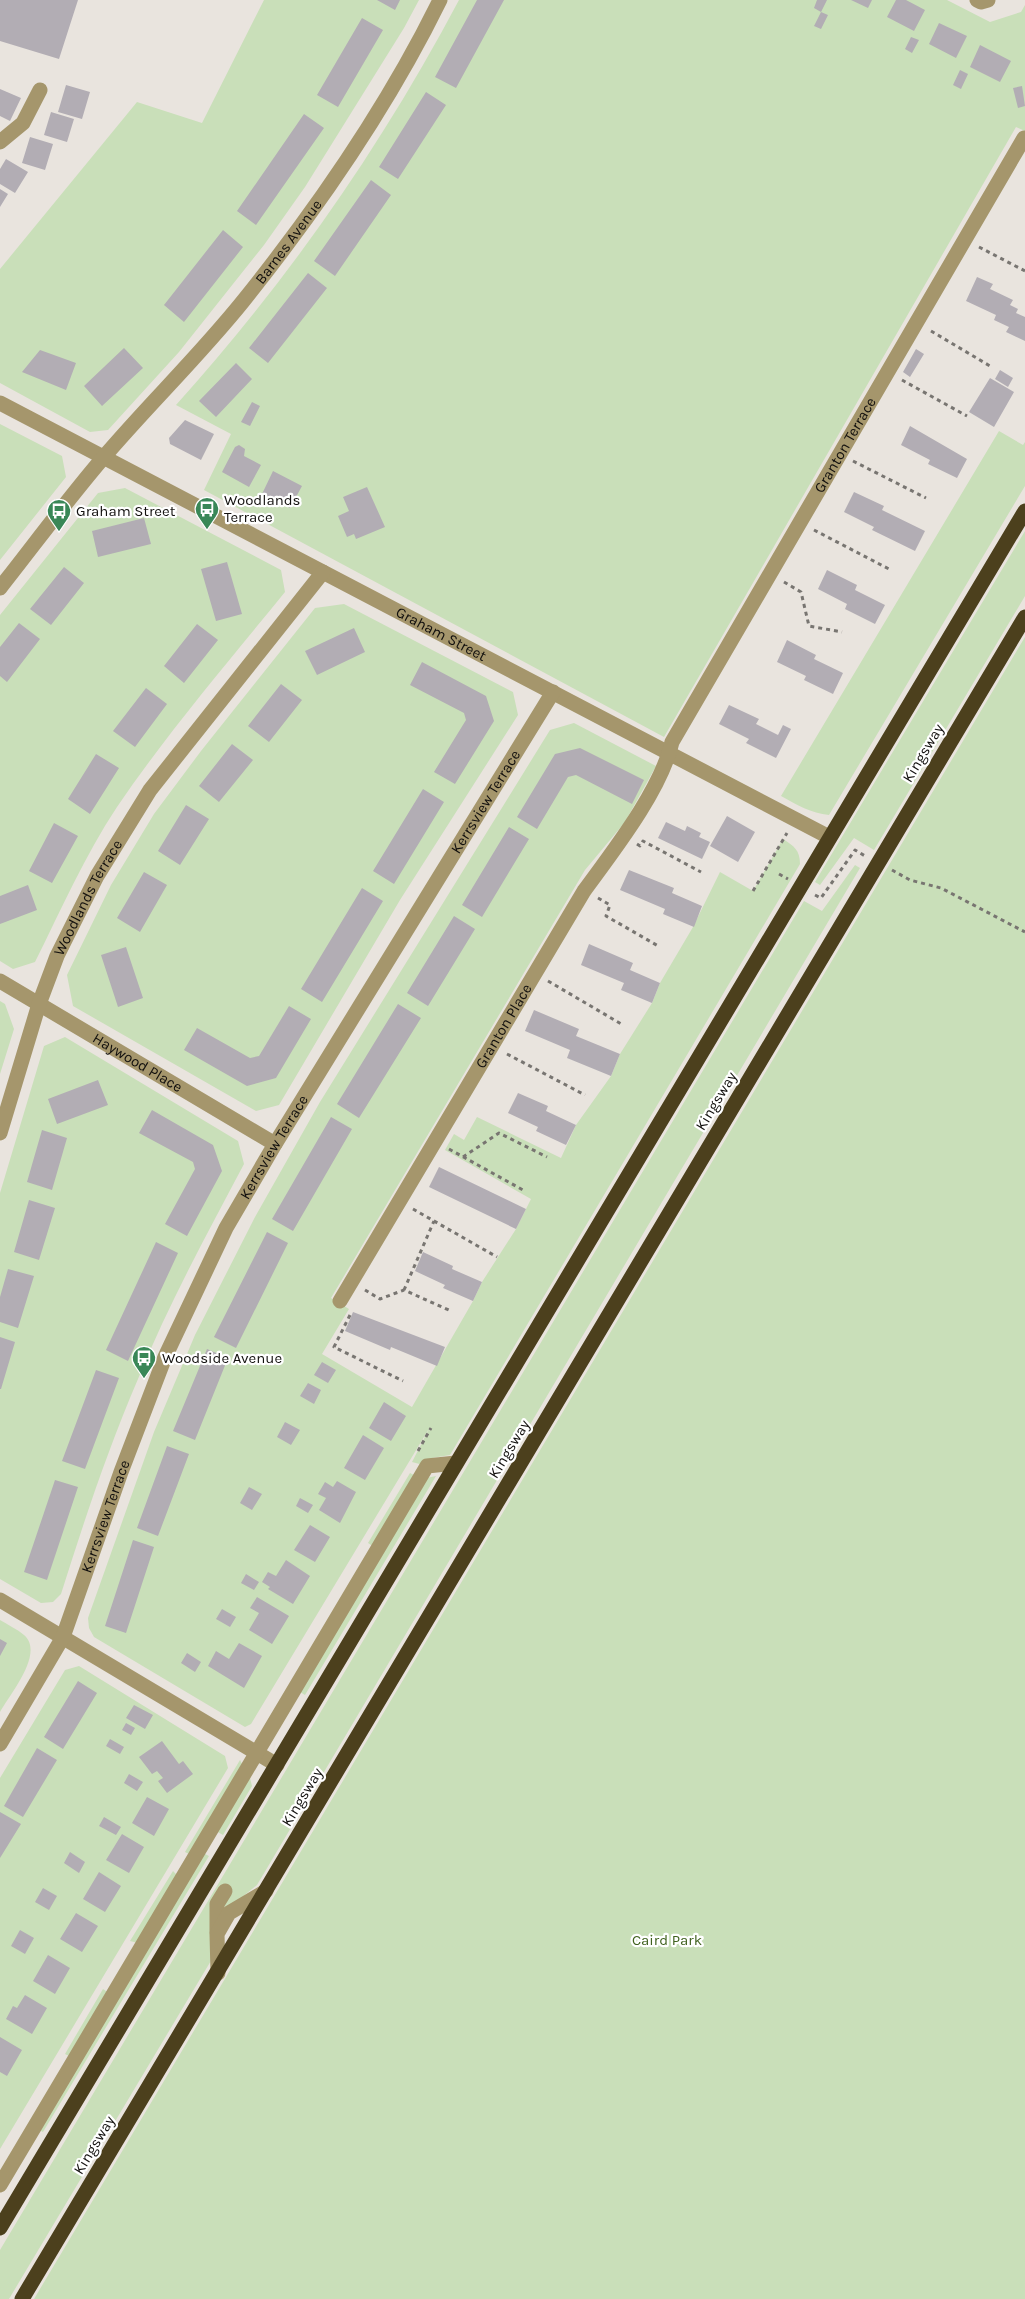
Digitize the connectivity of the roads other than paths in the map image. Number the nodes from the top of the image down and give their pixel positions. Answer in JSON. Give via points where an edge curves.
{"nodes":[{"id":1,"x":440,"y":0,"type":"edge"},
{"id":2,"x":977,"y":0,"type":"edge"},
{"id":3,"x":988,"y":0,"type":"edge"},
{"id":4,"x":40,"y":90,"type":"dead end"},
{"id":5,"x":1024,"y":138,"type":"edge"},
{"id":6,"x":0,"y":142,"type":"edge"},
{"id":7,"x":0,"y":404,"type":"edge"},
{"id":8,"x":104,"y":458,"type":"junction"},
{"id":9,"x":1025,"y":510,"type":"edge"},
{"id":10,"x":323,"y":572,"type":"junction"},
{"id":11,"x":0,"y":588,"type":"edge"},
{"id":12,"x":1025,"y":617,"type":"edge"},
{"id":13,"x":553,"y":692,"type":"junction"},
{"id":14,"x":669,"y":752,"type":"junction"},
{"id":15,"x":829,"y":837,"type":"junction"},
{"id":16,"x":0,"y":981,"type":"edge"},
{"id":17,"x":39,"y":1004,"type":"junction"},
{"id":18,"x":0,"y":1133,"type":"edge"},
{"id":19,"x":275,"y":1144,"type":"junction"},
{"id":20,"x":347,"y":1304,"type":"road end"},
{"id":21,"x":456,"y":1463,"type":"junction"},
{"id":22,"x":0,"y":1600,"type":"edge"},
{"id":23,"x":63,"y":1637,"type":"junction"},
{"id":24,"x":287,"y":1703,"type":"junction"},
{"id":25,"x":306,"y":1715,"type":"junction"},
{"id":26,"x":0,"y":1744,"type":"edge"},
{"id":27,"x":257,"y":1754,"type":"junction"},
{"id":28,"x":277,"y":1765,"type":"junction"},
{"id":29,"x":205,"y":1840,"type":"junction"},
{"id":30,"x":225,"y":1851,"type":"junction"},
{"id":31,"x":225,"y":1891,"type":"dead end"},
{"id":32,"x":266,"y":1891,"type":"junction"},
{"id":33,"x":217,"y":1934,"type":"junction"},
{"id":34,"x":218,"y":1973,"type":"junction"},
{"id":35,"x":26,"y":2141,"type":"junction"},
{"id":36,"x":46,"y":2152,"type":"junction"},
{"id":37,"x":0,"y":2185,"type":"edge"},
{"id":38,"x":0,"y":2228,"type":"edge"},
{"id":39,"x":22,"y":2299,"type":"edge"}],
"edges":[{"from":1,"to":8,"type":"street","name":"Barnes Avenue","via":[[380,106],[244,300]]},
{"from":2,"to":3,"type":"street"},
{"from":4,"to":6,"type":"street","via":[[23,123]]},
{"from":5,"to":14,"type":"street","name":"Granton Terrace"},
{"from":7,"to":8,"type":"street","name":"Graham Street"},
{"from":8,"to":10,"type":"street","name":"Graham Street"},
{"from":8,"to":11,"type":"street","name":"Barnes Avenue"},
{"from":9,"to":15,"type":"highway"},
{"from":10,"to":13,"type":"street","name":"Graham Street"},
{"from":10,"to":17,"type":"street","name":"Woodlands Terrace","via":[[150,790],[97,876],[57,956]]},
{"from":12,"to":32,"type":"highway","name":"Kingsway"},
{"from":13,"to":14,"type":"street","name":"Graham Street"},
{"from":13,"to":19,"type":"street","name":"Kerrsview Terrace"},
{"from":14,"to":15,"type":"street","name":"Graham Street"},
{"from":14,"to":20,"type":"street","name":"Granton Place","via":[[666,765],[625,834],[584,891],[352,1282]]},
{"from":15,"to":21,"type":"highway"},
{"from":16,"to":17,"type":"street","name":"Haywood Place"},
{"from":17,"to":18,"type":"street","name":"Woodlands Terrace"},
{"from":17,"to":19,"type":"street","name":"Haywood Place"},
{"from":19,"to":23,"type":"street","name":"Kerrsview Terrace","via":[[226,1228],[165,1357]]},
{"from":21,"to":24,"type":"street","via":[[427,1466]]},
{"from":21,"to":25,"type":"highway"},
{"from":22,"to":23,"type":"street"},
{"from":23,"to":26,"type":"street","name":"Kerrsview Terrace"},
{"from":23,"to":27,"type":"street"},
{"from":24,"to":25,"type":"street"},
{"from":24,"to":27,"type":"street"},
{"from":25,"to":28,"type":"highway"},
{"from":27,"to":28,"type":"street"},
{"from":27,"to":29,"type":"street"},
{"from":28,"to":30,"type":"highway"},
{"from":29,"to":30,"type":"street"},
{"from":29,"to":35,"type":"street"},
{"from":30,"to":36,"type":"highway"},
{"from":31,"to":33,"type":"street","via":[[217,1904]]},
{"from":32,"to":33,"type":"street","via":[[230,1913]]},
{"from":32,"to":34,"type":"highway","name":"Kingsway"},
{"from":33,"to":34,"type":"street"},
{"from":34,"to":39,"type":"highway","name":"Kingsway"},
{"from":35,"to":36,"type":"street"},
{"from":35,"to":37,"type":"street"},
{"from":36,"to":38,"type":"highway"}]}
